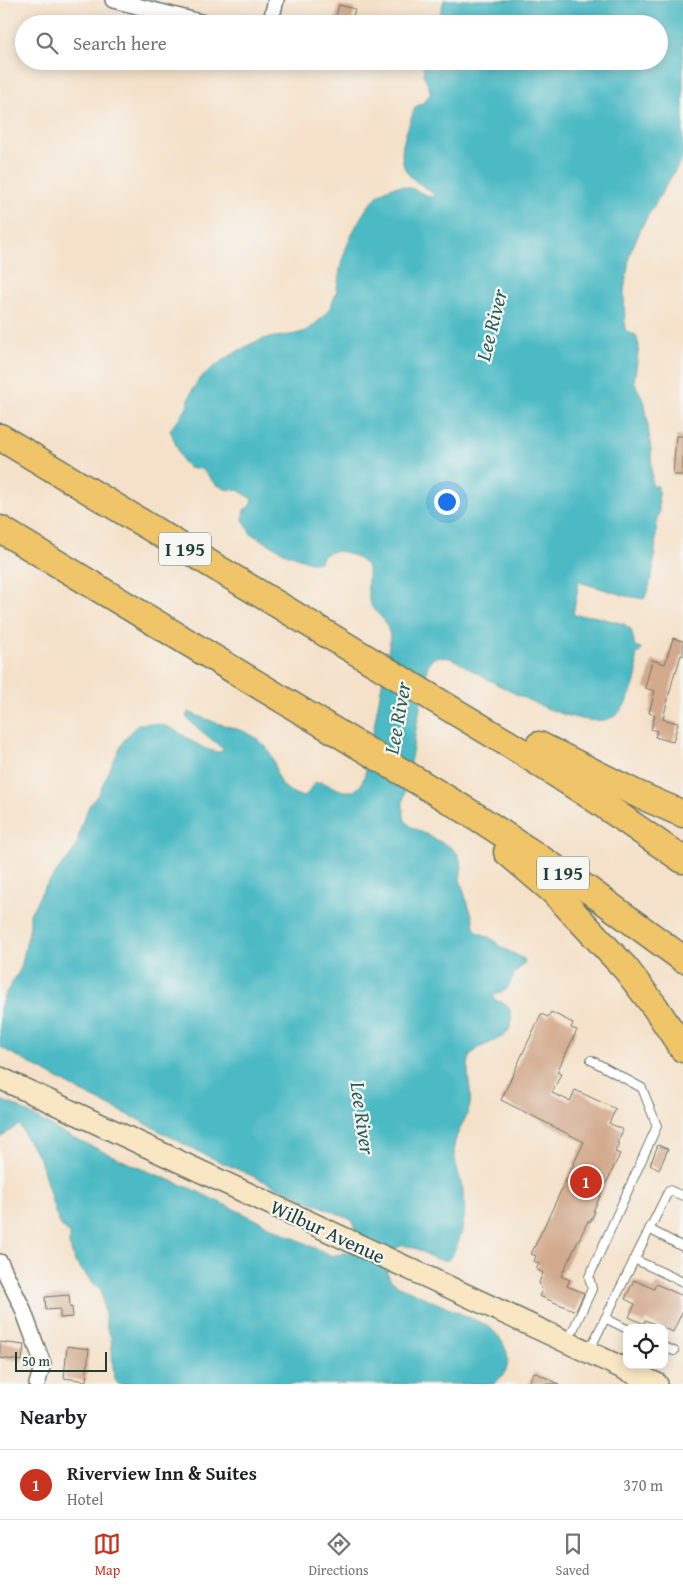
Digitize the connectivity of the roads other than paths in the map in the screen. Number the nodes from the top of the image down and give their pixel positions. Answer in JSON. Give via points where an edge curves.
{"nodes":[{"id":1,"x":112,"y":0,"type":"edge"},
{"id":2,"x":276,"y":0,"type":"edge"},
{"id":3,"x":172,"y":15,"type":"edge"},
{"id":4,"x":272,"y":15,"type":"edge"},
{"id":5,"x":0,"y":437,"type":"edge"},
{"id":6,"x":0,"y":530,"type":"edge"},
{"id":7,"x":438,"y":702,"type":"junction"},
{"id":8,"x":429,"y":788,"type":"junction"},
{"id":9,"x":683,"y":814,"type":"edge"},
{"id":10,"x":683,"y":860,"type":"edge"},
{"id":11,"x":683,"y":960,"type":"edge"},
{"id":12,"x":683,"y":1049,"type":"edge"},
{"id":13,"x":591,"y":1060,"type":"dead end"},
{"id":14,"x":0,"y":1078,"type":"edge"},
{"id":15,"x":683,"y":1196,"type":"edge"},
{"id":16,"x":649,"y":1229,"type":"junction"},
{"id":17,"x":683,"y":1246,"type":"edge"},
{"id":18,"x":634,"y":1259,"type":"junction"},
{"id":19,"x":0,"y":1262,"type":"edge"},
{"id":20,"x":683,"y":1282,"type":"edge"},
{"id":21,"x":605,"y":1318,"type":"junction"},
{"id":22,"x":623,"y":1327,"type":"edge"},
{"id":23,"x":567,"y":1343,"type":"junction"},
{"id":24,"x":668,"y":1349,"type":"edge"},
{"id":25,"x":674,"y":1351,"type":"dead end"},
{"id":26,"x":588,"y":1353,"type":"junction"},
{"id":27,"x":37,"y":1384,"type":"edge"},
{"id":28,"x":657,"y":1384,"type":"edge"}],
"edges":[{"from":1,"to":3,"type":"street"},
{"from":2,"to":4,"type":"street"},
{"from":5,"to":7,"type":"highway","number":"I 195"},
{"from":6,"to":8,"type":"highway","number":"I 195"},
{"from":7,"to":9,"type":"highway","via":[[512,732]]},
{"from":7,"to":10,"type":"highway","number":"I 195","via":[[590,796]]},
{"from":8,"to":11,"type":"highway","number":"I 195","via":[[582,886]]},
{"from":8,"to":12,"type":"highway","via":[[554,892],[631,975]]},
{"from":13,"to":23,"type":"lane","via":[[642,1088],[657,1126],[589,1277],[592,1289]]},
{"from":14,"to":23,"type":"main road","name":"Wilbur Avenue"},
{"from":15,"to":16,"type":"lane","via":[[669,1190]]},
{"from":16,"to":17,"type":"lane"},
{"from":16,"to":18,"type":"lane"},
{"from":18,"to":20,"type":"lane"},
{"from":18,"to":21,"type":"lane"},
{"from":19,"to":27,"type":"street","via":[[22,1307],[43,1364]]},
{"from":21,"to":22,"type":"lane"},
{"from":21,"to":26,"type":"lane"},
{"from":23,"to":26,"type":"main road","name":"Wilbur Avenue"},
{"from":24,"to":25,"type":"lane"},
{"from":26,"to":28,"type":"main road","name":"Wilbur Avenue"}]}
